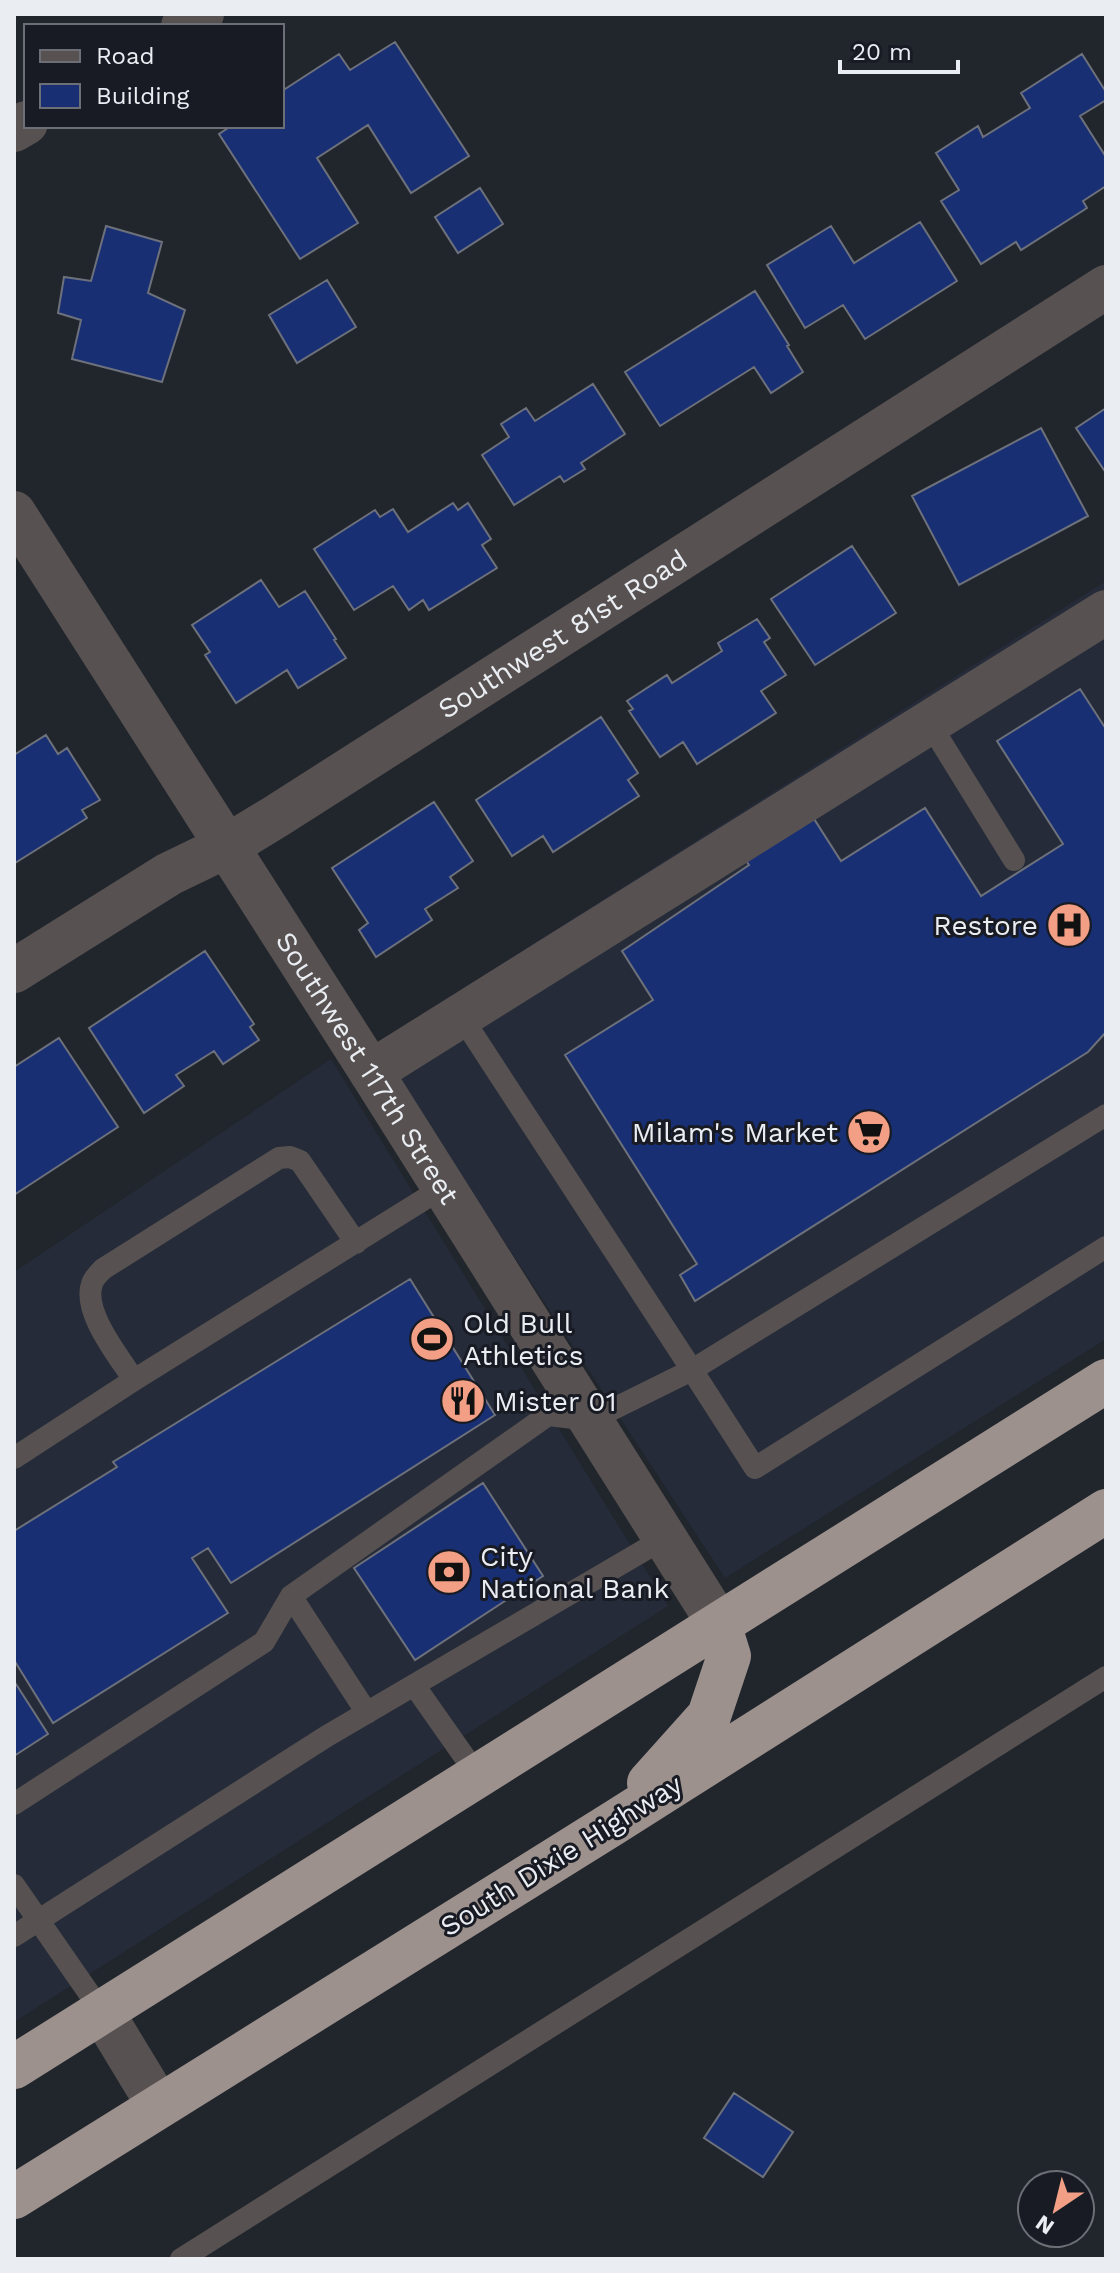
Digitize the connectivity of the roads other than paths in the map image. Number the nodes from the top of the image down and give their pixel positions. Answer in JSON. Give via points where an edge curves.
{"nodes":[{"id":1,"x":1106,"y":287,"type":"edge"},
{"id":2,"x":14,"y":513,"type":"edge"},
{"id":3,"x":1106,"y":612,"type":"edge"},
{"id":4,"x":930,"y":724,"type":"junction"},
{"id":5,"x":227,"y":846,"type":"junction"},
{"id":6,"x":1014,"y":860,"type":"dead end"},
{"id":7,"x":14,"y":971,"type":"edge"},
{"id":8,"x":461,"y":1016,"type":"junction"},
{"id":9,"x":371,"y":1072,"type":"junction"},
{"id":10,"x":1106,"y":1115,"type":"edge"},
{"id":11,"x":444,"y":1187,"type":"junction"},
{"id":12,"x":356,"y":1243,"type":"junction"},
{"id":13,"x":1106,"y":1247,"type":"edge"},
{"id":14,"x":692,"y":1370,"type":"junction"},
{"id":15,"x":134,"y":1380,"type":"junction"},
{"id":16,"x":1106,"y":1381,"type":"edge"},
{"id":17,"x":591,"y":1420,"type":"junction"},
{"id":18,"x":16,"y":1453,"type":"edge"},
{"id":19,"x":1106,"y":1511,"type":"edge"},
{"id":20,"x":665,"y":1538,"type":"junction"},
{"id":21,"x":291,"y":1596,"type":"junction"},
{"id":22,"x":719,"y":1624,"type":"junction"},
{"id":23,"x":1106,"y":1677,"type":"edge"},
{"id":24,"x":414,"y":1685,"type":"junction"},
{"id":25,"x":367,"y":1713,"type":"junction"},
{"id":26,"x":478,"y":1776,"type":"junction"},
{"id":27,"x":14,"y":1804,"type":"edge"},
{"id":28,"x":612,"y":1824,"type":"junction"},
{"id":29,"x":14,"y":1885,"type":"edge"},
{"id":30,"x":38,"y":1920,"type":"junction"},
{"id":31,"x":14,"y":1936,"type":"edge"},
{"id":32,"x":102,"y":2012,"type":"junction"},
{"id":33,"x":14,"y":2067,"type":"edge"},
{"id":34,"x":159,"y":2106,"type":"junction"},
{"id":35,"x":14,"y":2197,"type":"edge"},
{"id":36,"x":181,"y":2259,"type":"edge"}],
"edges":[{"from":1,"to":5,"type":"street","name":"Southwest 81st Road"},
{"from":2,"to":5,"type":"street","name":"Southwest 117th Street"},
{"from":3,"to":4,"type":"street"},
{"from":4,"to":6,"type":"lane"},
{"from":4,"to":8,"type":"street"},
{"from":5,"to":7,"type":"street","name":"Southwest 81st Road","via":[[169,874]]},
{"from":5,"to":9,"type":"street","name":"Southwest 117th Street"},
{"from":8,"to":9,"type":"street"},
{"from":8,"to":14,"type":"lane"},
{"from":9,"to":11,"type":"street","name":"Southwest 117th Street"},
{"from":10,"to":14,"type":"lane"},
{"from":11,"to":12,"type":"lane"},
{"from":11,"to":17,"type":"street","name":"Southwest 117th Street"},
{"from":12,"to":15,"type":"lane"},
{"from":12,"to":15,"type":"lane","via":[[300,1161],[279,1158],[103,1269],[92,1283],[90,1300],[100,1327]]},
{"from":13,"to":14,"type":"lane","via":[[755,1468]]},
{"from":14,"to":17,"type":"lane"},
{"from":15,"to":18,"type":"lane"},
{"from":16,"to":22,"type":"highway"},
{"from":17,"to":20,"type":"street","name":"Southwest 117th Street"},
{"from":17,"to":21,"type":"lane","via":[[548,1415]]},
{"from":19,"to":28,"type":"highway","name":"South Dixie Highway"},
{"from":20,"to":22,"type":"street","name":"Southwest 117th Street"},
{"from":20,"to":24,"type":"lane"},
{"from":21,"to":25,"type":"lane"},
{"from":21,"to":27,"type":"lane","via":[[264,1642]]},
{"from":22,"to":26,"type":"highway"},
{"from":22,"to":28,"type":"highway","via":[[729,1656],[709,1716]]},
{"from":23,"to":36,"type":"lane"},
{"from":24,"to":25,"type":"lane"},
{"from":24,"to":26,"type":"lane"},
{"from":25,"to":30,"type":"lane"},
{"from":26,"to":32,"type":"highway"},
{"from":28,"to":34,"type":"highway","name":"South Dixie Highway"},
{"from":29,"to":30,"type":"lane"},
{"from":30,"to":31,"type":"lane"},
{"from":30,"to":32,"type":"lane"},
{"from":32,"to":33,"type":"highway"},
{"from":32,"to":34,"type":"street"},
{"from":34,"to":35,"type":"highway","name":"South Dixie Highway"}]}
